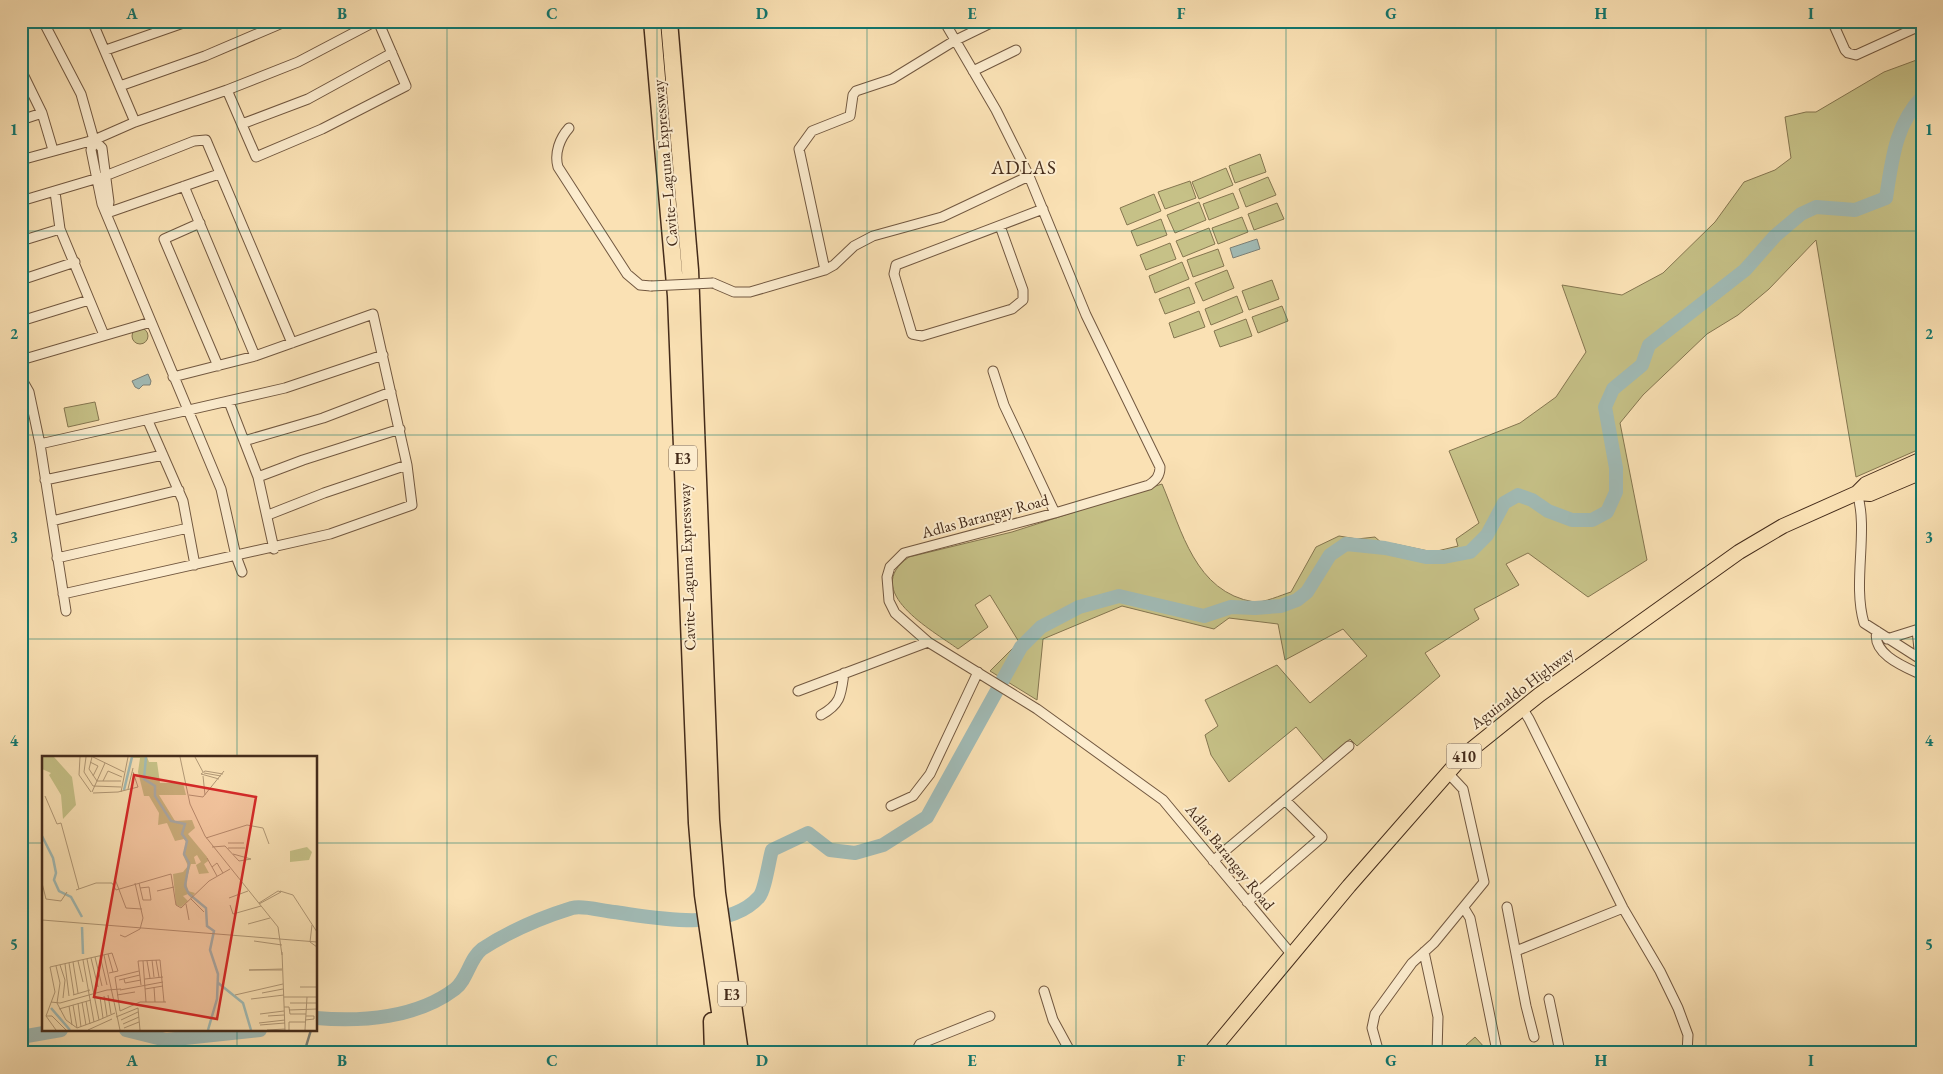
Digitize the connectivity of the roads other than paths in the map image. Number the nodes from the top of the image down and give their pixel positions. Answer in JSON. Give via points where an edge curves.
{"nodes":[{"id":1,"x":43,"y":21,"type":"edge"},
{"id":2,"x":92,"y":21,"type":"edge"},
{"id":3,"x":189,"y":21,"type":"edge"},
{"id":4,"x":286,"y":21,"type":"edge"},
{"id":5,"x":377,"y":21,"type":"edge"},
{"id":6,"x":652,"y":21,"type":"edge"},
{"id":7,"x":669,"y":21,"type":"edge"},
{"id":8,"x":944,"y":21,"type":"edge"},
{"id":9,"x":995,"y":21,"type":"edge"},
{"id":10,"x":1832,"y":21,"type":"edge"},
{"id":11,"x":1922,"y":25,"type":"edge"},
{"id":12,"x":954,"y":41,"type":"junction"},
{"id":13,"x":106,"y":50,"type":"junction"},
{"id":14,"x":1016,"y":50,"type":"dead end"},
{"id":15,"x":392,"y":53,"type":"junction"},
{"id":16,"x":21,"y":70,"type":"edge"},
{"id":17,"x":973,"y":71,"type":"junction"},
{"id":18,"x":24,"y":81,"type":"edge"},
{"id":19,"x":120,"y":86,"type":"junction"},
{"id":20,"x":227,"y":90,"type":"junction"},
{"id":21,"x":42,"y":113,"type":"junction"},
{"id":22,"x":21,"y":120,"type":"edge"},
{"id":23,"x":135,"y":122,"type":"junction"},
{"id":24,"x":242,"y":124,"type":"junction"},
{"id":25,"x":569,"y":128,"type":"dead end"},
{"id":26,"x":94,"y":140,"type":"junction"},
{"id":27,"x":53,"y":150,"type":"junction"},
{"id":28,"x":21,"y":160,"type":"edge"},
{"id":29,"x":219,"y":174,"type":"junction"},
{"id":30,"x":1029,"y":176,"type":"junction"},
{"id":31,"x":101,"y":177,"type":"junction"},
{"id":32,"x":184,"y":186,"type":"junction"},
{"id":33,"x":55,"y":192,"type":"junction"},
{"id":34,"x":21,"y":201,"type":"edge"},
{"id":35,"x":1043,"y":209,"type":"junction"},
{"id":36,"x":107,"y":213,"type":"junction"},
{"id":37,"x":200,"y":223,"type":"junction"},
{"id":38,"x":1000,"y":226,"type":"junction"},
{"id":39,"x":60,"y":230,"type":"junction"},
{"id":40,"x":21,"y":241,"type":"edge"},
{"id":41,"x":75,"y":262,"type":"junction"},
{"id":42,"x":825,"y":270,"type":"junction"},
{"id":43,"x":21,"y":280,"type":"edge"},
{"id":44,"x":89,"y":300,"type":"junction"},
{"id":45,"x":21,"y":321,"type":"edge"},
{"id":46,"x":151,"y":322,"type":"junction"},
{"id":47,"x":104,"y":335,"type":"junction"},
{"id":48,"x":292,"y":343,"type":"junction"},
{"id":49,"x":383,"y":355,"type":"junction"},
{"id":50,"x":255,"y":356,"type":"junction"},
{"id":51,"x":21,"y":360,"type":"edge"},
{"id":52,"x":218,"y":366,"type":"junction"},
{"id":53,"x":993,"y":371,"type":"dead end"},
{"id":54,"x":173,"y":376,"type":"junction"},
{"id":55,"x":21,"y":378,"type":"edge"},
{"id":56,"x":391,"y":392,"type":"junction"},
{"id":57,"x":229,"y":402,"type":"junction"},
{"id":58,"x":188,"y":412,"type":"junction"},
{"id":59,"x":148,"y":420,"type":"junction"},
{"id":60,"x":400,"y":429,"type":"junction"},
{"id":61,"x":244,"y":441,"type":"junction"},
{"id":62,"x":40,"y":444,"type":"junction"},
{"id":63,"x":163,"y":455,"type":"junction"},
{"id":64,"x":1922,"y":459,"type":"edge"},
{"id":65,"x":407,"y":465,"type":"junction"},
{"id":66,"x":1922,"y":472,"type":"edge"},
{"id":67,"x":258,"y":477,"type":"junction"},
{"id":68,"x":45,"y":480,"type":"junction"},
{"id":69,"x":179,"y":490,"type":"junction"},
{"id":70,"x":1857,"y":493,"type":"junction"},
{"id":71,"x":1055,"y":514,"type":"junction"},
{"id":72,"x":268,"y":515,"type":"junction"},
{"id":73,"x":52,"y":521,"type":"junction"},
{"id":74,"x":188,"y":528,"type":"junction"},
{"id":75,"x":274,"y":549,"type":"junction"},
{"id":76,"x":236,"y":556,"type":"junction"},
{"id":77,"x":57,"y":558,"type":"junction"},
{"id":78,"x":196,"y":565,"type":"junction"},
{"id":79,"x":242,"y":572,"type":"dead end"},
{"id":80,"x":63,"y":594,"type":"junction"},
{"id":81,"x":66,"y":611,"type":"dead end"},
{"id":82,"x":1919,"y":629,"type":"edge"},
{"id":83,"x":1877,"y":631,"type":"junction"},
{"id":84,"x":1887,"y":639,"type":"junction"},
{"id":85,"x":928,"y":642,"type":"junction"},
{"id":86,"x":1921,"y":659,"type":"edge"},
{"id":87,"x":978,"y":672,"type":"junction"},
{"id":88,"x":844,"y":673,"type":"junction"},
{"id":89,"x":1922,"y":676,"type":"edge"},
{"id":90,"x":798,"y":691,"type":"dead end"},
{"id":91,"x":1522,"y":708,"type":"junction"},
{"id":92,"x":821,"y":715,"type":"dead end"},
{"id":93,"x":1349,"y":746,"type":"dead end"},
{"id":94,"x":1447,"y":772,"type":"junction"},
{"id":95,"x":1285,"y":800,"type":"junction"},
{"id":96,"x":891,"y":806,"type":"dead end"},
{"id":97,"x":1213,"y":860,"type":"junction"},
{"id":98,"x":710,"y":894,"type":"junction"},
{"id":99,"x":1247,"y":902,"type":"junction"},
{"id":100,"x":1507,"y":907,"type":"dead end"},
{"id":101,"x":1464,"y":908,"type":"junction"},
{"id":102,"x":1623,"y":908,"type":"junction"},
{"id":103,"x":716,"y":935,"type":"junction"},
{"id":104,"x":1516,"y":951,"type":"junction"},
{"id":105,"x":1424,"y":952,"type":"junction"},
{"id":106,"x":1292,"y":955,"type":"junction"},
{"id":107,"x":1044,"y":991,"type":"dead end"},
{"id":108,"x":1549,"y":999,"type":"dead end"},
{"id":109,"x":990,"y":1016,"type":"dead end"},
{"id":110,"x":1534,"y":1037,"type":"dead end"},
{"id":111,"x":1497,"y":1052,"type":"dead end"},
{"id":112,"x":1560,"y":1052,"type":"edge"},
{"id":113,"x":713,"y":1053,"type":"edge"},
{"id":114,"x":726,"y":1053,"type":"edge"},
{"id":115,"x":740,"y":1053,"type":"edge"},
{"id":116,"x":915,"y":1053,"type":"edge"},
{"id":117,"x":1071,"y":1053,"type":"edge"},
{"id":118,"x":1210,"y":1053,"type":"edge"},
{"id":119,"x":1379,"y":1053,"type":"edge"},
{"id":120,"x":1437,"y":1053,"type":"edge"},
{"id":121,"x":1687,"y":1053,"type":"edge"}],
"edges":[{"from":1,"to":26,"type":"street","via":[[81,94]]},
{"from":2,"to":13,"type":"street"},
{"from":3,"to":13,"type":"street"},
{"from":4,"to":19,"type":"street","via":[[205,56]]},
{"from":5,"to":15,"type":"street"},
{"from":5,"to":20,"type":"street","via":[[298,62]]},
{"from":6,"to":98,"type":"highway","name":"Cavite–Laguna Expressway","number":"E3","via":[[676,296],[697,823]]},
{"from":7,"to":98,"type":"highway","name":"Cavite–Laguna Expressway","number":"E3","via":[[690,270],[711,820]]},
{"from":8,"to":12,"type":"street","name":"Adlas Barangay Road"},
{"from":9,"to":12,"type":"street"},
{"from":10,"to":11,"type":"street","via":[[1845,50],[1851,55]]},
{"from":12,"to":17,"type":"street","name":"Adlas Barangay Road"},
{"from":12,"to":42,"type":"street","via":[[892,79],[856,91],[850,116],[812,132],[799,149]]},
{"from":13,"to":19,"type":"street"},
{"from":14,"to":17,"type":"street"},
{"from":15,"to":24,"type":"street","via":[[308,99]]},
{"from":15,"to":24,"type":"street","via":[[406,86],[322,129],[256,157]]},
{"from":16,"to":18,"type":"street"},
{"from":17,"to":30,"type":"street","name":"Adlas Barangay Road"},
{"from":18,"to":21,"type":"street"},
{"from":19,"to":23,"type":"street"},
{"from":20,"to":23,"type":"street"},
{"from":20,"to":24,"type":"street"},
{"from":21,"to":22,"type":"street"},
{"from":21,"to":27,"type":"street"},
{"from":23,"to":26,"type":"street"},
{"from":25,"to":42,"type":"street","bridge":true,"via":[[557,152],[558,167],[635,282],[651,286],[713,283],[734,292],[750,292]]},
{"from":26,"to":27,"type":"street"},
{"from":26,"to":31,"type":"street","via":[[91,150]]},
{"from":27,"to":28,"type":"street"},
{"from":29,"to":31,"type":"street","via":[[206,140],[200,139]]},
{"from":29,"to":32,"type":"street"},
{"from":29,"to":48,"type":"street"},
{"from":30,"to":35,"type":"street","name":"Adlas Barangay Road"},
{"from":30,"to":42,"type":"street","via":[[942,217],[873,236],[854,246]]},
{"from":31,"to":33,"type":"street"},
{"from":31,"to":36,"type":"street","via":[[102,204]]},
{"from":32,"to":36,"type":"street"},
{"from":32,"to":37,"type":"street"},
{"from":33,"to":34,"type":"street"},
{"from":33,"to":39,"type":"street"},
{"from":35,"to":38,"type":"street"},
{"from":35,"to":71,"type":"street","name":"Adlas Barangay Road","via":[[1086,315],[1160,467],[1156,481],[1148,485]]},
{"from":36,"to":46,"type":"street"},
{"from":37,"to":50,"type":"street"},
{"from":37,"to":52,"type":"street","via":[[164,239]]},
{"from":38,"to":38,"type":"street","via":[[1023,290],[1023,300],[1012,309],[922,336],[912,334],[894,267]]},
{"from":39,"to":40,"type":"street"},
{"from":39,"to":41,"type":"street"},
{"from":41,"to":43,"type":"street"},
{"from":41,"to":44,"type":"street"},
{"from":44,"to":45,"type":"street"},
{"from":44,"to":47,"type":"street"},
{"from":46,"to":47,"type":"street"},
{"from":46,"to":54,"type":"street"},
{"from":47,"to":51,"type":"street"},
{"from":48,"to":49,"type":"street","via":[[373,314]]},
{"from":48,"to":50,"type":"street"},
{"from":49,"to":56,"type":"street"},
{"from":49,"to":57,"type":"street","via":[[286,388]]},
{"from":50,"to":52,"type":"street"},
{"from":52,"to":54,"type":"street"},
{"from":53,"to":71,"type":"street","via":[[1004,405]]},
{"from":54,"to":58,"type":"street"},
{"from":55,"to":62,"type":"street","via":[[29,392]]},
{"from":56,"to":60,"type":"street"},
{"from":56,"to":61,"type":"street","via":[[323,418]]},
{"from":57,"to":58,"type":"street"},
{"from":57,"to":61,"type":"street"},
{"from":58,"to":59,"type":"street"},
{"from":58,"to":76,"type":"street","via":[[221,489]]},
{"from":59,"to":62,"type":"street"},
{"from":59,"to":63,"type":"street"},
{"from":60,"to":65,"type":"street"},
{"from":60,"to":67,"type":"street"},
{"from":61,"to":67,"type":"street"},
{"from":62,"to":68,"type":"street"},
{"from":63,"to":68,"type":"street"},
{"from":63,"to":69,"type":"street"},
{"from":64,"to":70,"type":"main road","name":"Aguinaldo Highway","via":[[1866,484]]},
{"from":65,"to":72,"type":"street"},
{"from":65,"to":75,"type":"street","via":[[412,505],[330,534]]},
{"from":66,"to":70,"type":"main road","name":"Aguinaldo Highway","via":[[1870,494]]},
{"from":67,"to":72,"type":"street"},
{"from":68,"to":73,"type":"street"},
{"from":69,"to":73,"type":"street"},
{"from":69,"to":74,"type":"street"},
{"from":70,"to":83,"type":"street","via":[[1860,505],[1861,613],[1864,623]]},
{"from":70,"to":91,"type":"main road","name":"Aguinaldo Highway","number":"410","via":[[1783,526],[1739,552]]},
{"from":71,"to":85,"type":"street","name":"Adlas Barangay Road","via":[[904,553],[896,559],[887,577],[889,601],[895,613]]},
{"from":72,"to":75,"type":"street"},
{"from":73,"to":77,"type":"street"},
{"from":74,"to":77,"type":"street"},
{"from":74,"to":78,"type":"street"},
{"from":75,"to":76,"type":"street"},
{"from":76,"to":78,"type":"street"},
{"from":76,"to":79,"type":"street"},
{"from":77,"to":80,"type":"street"},
{"from":78,"to":80,"type":"street"},
{"from":80,"to":81,"type":"street"},
{"from":82,"to":84,"type":"street"},
{"from":82,"to":86,"type":"street"},
{"from":83,"to":84,"type":"street"},
{"from":83,"to":89,"type":"street","via":[[1876,643],[1882,651]]},
{"from":84,"to":86,"type":"street"},
{"from":85,"to":87,"type":"street","name":"Adlas Barangay Road"},
{"from":85,"to":88,"type":"street"},
{"from":87,"to":96,"type":"street","via":[[930,774],[913,796]]},
{"from":87,"to":97,"type":"street","name":"Adlas Barangay Road","via":[[1163,800]]},
{"from":88,"to":90,"type":"street"},
{"from":88,"to":92,"type":"street","via":[[839,702]]},
{"from":91,"to":94,"type":"main road","name":"Aguinaldo Highway","number":"410"},
{"from":91,"to":102,"type":"street"},
{"from":93,"to":95,"type":"street"},
{"from":94,"to":101,"type":"street","via":[[1463,790],[1484,882]]},
{"from":94,"to":106,"type":"main road","name":"Aguinaldo Highway","number":"410"},
{"from":95,"to":97,"type":"street"},
{"from":95,"to":99,"type":"street","via":[[1322,837]]},
{"from":97,"to":99,"type":"street","name":"Adlas Barangay Road"},
{"from":98,"to":103,"type":"highway","name":"Cavite–Laguna Expressway","number":"E3"},
{"from":99,"to":106,"type":"street","name":"Adlas Barangay Road"},
{"from":100,"to":104,"type":"street"},
{"from":101,"to":105,"type":"street"},
{"from":101,"to":111,"type":"street","via":[[1470,918]]},
{"from":102,"to":104,"type":"street"},
{"from":102,"to":121,"type":"street","via":[[1678,1008],[1688,1035]]},
{"from":103,"to":113,"type":"highway"},
{"from":103,"to":114,"type":"highway","name":"Cavite–Laguna Expressway","number":"E3"},
{"from":103,"to":115,"type":"highway","name":"Cavite–Laguna Expressway","number":"E3"},
{"from":104,"to":110,"type":"street"},
{"from":105,"to":119,"type":"street","via":[[1375,1014],[1372,1028]]},
{"from":105,"to":120,"type":"street","via":[[1438,1017]]},
{"from":106,"to":118,"type":"main road","name":"Aguinaldo Highway","number":"410"},
{"from":107,"to":117,"type":"street"},
{"from":108,"to":112,"type":"street"},
{"from":109,"to":116,"type":"street","via":[[920,1044]]}]}
